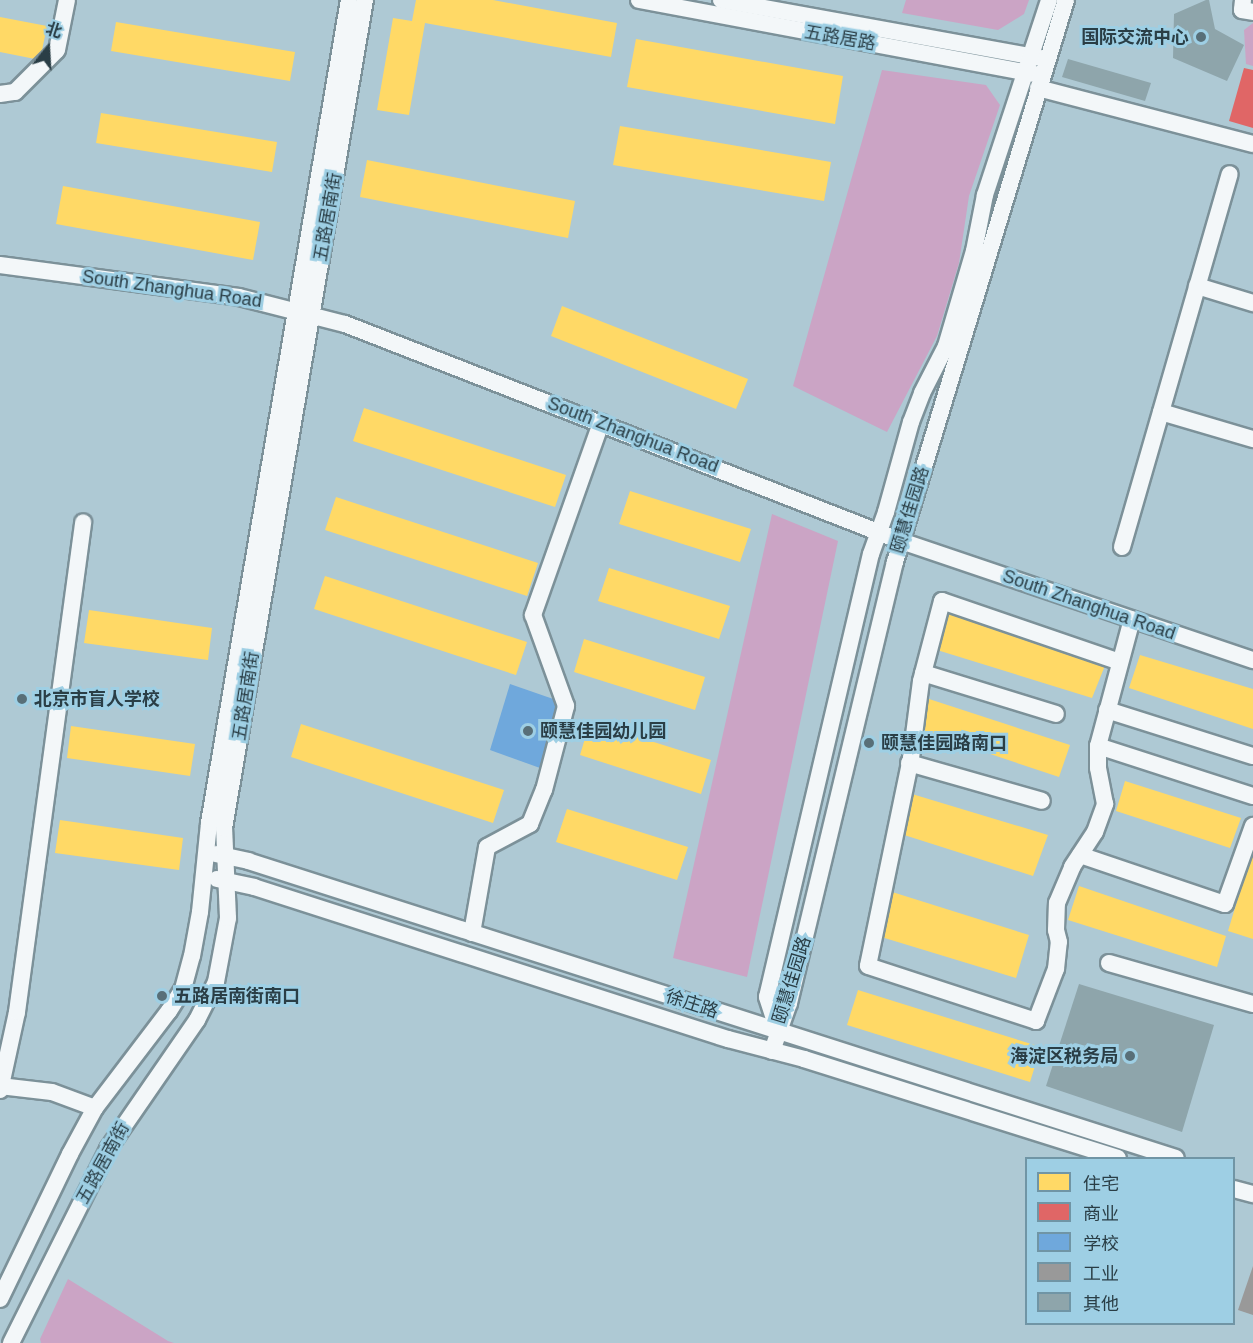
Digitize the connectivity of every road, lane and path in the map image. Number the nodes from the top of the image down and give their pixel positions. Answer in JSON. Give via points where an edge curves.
{"nodes":[{"id":1,"x":67,"y":0,"type":"edge"},
{"id":2,"x":349,"y":0,"type":"edge"},
{"id":3,"x":364,"y":0,"type":"edge"},
{"id":4,"x":639,"y":0,"type":"edge"},
{"id":5,"x":721,"y":0,"type":"edge"},
{"id":6,"x":1049,"y":0,"type":"edge"},
{"id":7,"x":1066,"y":0,"type":"edge"},
{"id":8,"x":1243,"y":0,"type":"edge"},
{"id":9,"x":1253,"y":12,"type":"edge"},
{"id":10,"x":1037,"y":70,"type":"junction"},
{"id":11,"x":0,"y":94,"type":"edge"},
{"id":12,"x":1253,"y":144,"type":"edge"},
{"id":13,"x":1230,"y":174,"type":"dead end"},
{"id":14,"x":0,"y":265,"type":"edge"},
{"id":15,"x":1197,"y":286,"type":"junction"},
{"id":16,"x":1253,"y":303,"type":"edge"},
{"id":17,"x":311,"y":313,"type":"junction"},
{"id":18,"x":1161,"y":411,"type":"junction"},
{"id":19,"x":601,"y":423,"type":"junction"},
{"id":20,"x":1253,"y":439,"type":"edge"},
{"id":21,"x":83,"y":522,"type":"dead end"},
{"id":22,"x":901,"y":542,"type":"junction"},
{"id":23,"x":1122,"y":547,"type":"dead end"},
{"id":24,"x":1132,"y":619,"type":"junction"},
{"id":25,"x":1253,"y":660,"type":"edge"},
{"id":26,"x":1120,"y":662,"type":"junction"},
{"id":27,"x":923,"y":673,"type":"junction"},
{"id":28,"x":1107,"y":710,"type":"junction"},
{"id":29,"x":1056,"y":714,"type":"dead end"},
{"id":30,"x":1098,"y":746,"type":"junction"},
{"id":31,"x":1253,"y":756,"type":"edge"},
{"id":32,"x":909,"y":763,"type":"junction"},
{"id":33,"x":1253,"y":796,"type":"edge"},
{"id":34,"x":1042,"y":801,"type":"dead end"},
{"id":35,"x":1253,"y":826,"type":"edge"},
{"id":36,"x":207,"y":851,"type":"junction"},
{"id":37,"x":1080,"y":855,"type":"junction"},
{"id":38,"x":226,"y":856,"type":"junction"},
{"id":39,"x":204,"y":877,"type":"junction"},
{"id":40,"x":227,"y":881,"type":"junction"},
{"id":41,"x":472,"y":933,"type":"junction"},
{"id":42,"x":1109,"y":963,"type":"dead end"},
{"id":43,"x":1253,"y":1004,"type":"edge"},
{"id":44,"x":778,"y":1031,"type":"junction"},
{"id":45,"x":772,"y":1051,"type":"junction"},
{"id":46,"x":0,"y":1088,"type":"edge"},
{"id":47,"x":95,"y":1108,"type":"junction"},
{"id":48,"x":1115,"y":1157,"type":"edge"},
{"id":49,"x":1173,"y":1157,"type":"edge"},
{"id":50,"x":1235,"y":1187,"type":"edge"},
{"id":51,"x":1252,"y":1190,"type":"edge"},
{"id":52,"x":0,"y":1299,"type":"edge"},
{"id":53,"x":11,"y":1343,"type":"edge"}],
"edges":[{"from":1,"to":11,"type":"street","via":[[57,50],[15,92]]},
{"from":2,"to":36,"type":"street","name":"五路居南街"},
{"from":3,"to":17,"type":"street","name":"五路居南街"},
{"from":4,"to":10,"type":"street","name":"五路居路"},
{"from":5,"to":10,"type":"street","name":"五路居路"},
{"from":6,"to":10,"type":"street","name":"颐慧佳园路"},
{"from":7,"to":10,"type":"street","name":"颐慧佳园路"},
{"from":8,"to":9,"type":"street","via":[[1242,10]]},
{"from":10,"to":12,"type":"street"},
{"from":10,"to":22,"type":"street","name":"颐慧佳园路"},
{"from":10,"to":44,"type":"street","name":"颐慧佳园路","via":[[985,195],[974,251],[946,346],[911,422],[863,586],[767,997]]},
{"from":13,"to":15,"type":"street"},
{"from":14,"to":17,"type":"street","name":"South Zhanghua Road","via":[[239,297]]},
{"from":15,"to":16,"type":"street"},
{"from":15,"to":18,"type":"street"},
{"from":17,"to":19,"type":"street","name":"South Zhanghua Road"},
{"from":17,"to":38,"type":"street","name":"五路居南街","via":[[224,828]]},
{"from":18,"to":20,"type":"street"},
{"from":18,"to":23,"type":"street"},
{"from":19,"to":22,"type":"street","name":"South Zhanghua Road"},
{"from":19,"to":41,"type":"street","via":[[533,615],[566,706],[544,790],[530,824],[487,847]]},
{"from":21,"to":46,"type":"street","via":[[17,1012]]},
{"from":22,"to":24,"type":"street","name":"South Zhanghua Road"},
{"from":22,"to":44,"type":"street","name":"颐慧佳园路","via":[[789,1003]]},
{"from":24,"to":25,"type":"street","name":"South Zhanghua Road"},
{"from":24,"to":26,"type":"street"},
{"from":26,"to":27,"type":"street","via":[[942,601]]},
{"from":26,"to":28,"type":"street"},
{"from":27,"to":29,"type":"street"},
{"from":27,"to":32,"type":"street"},
{"from":28,"to":30,"type":"street"},
{"from":28,"to":31,"type":"street"},
{"from":30,"to":33,"type":"street"},
{"from":30,"to":37,"type":"street","via":[[1105,804]]},
{"from":32,"to":34,"type":"street"},
{"from":32,"to":37,"type":"street","via":[[868,966],[1036,1020],[1056,969],[1057,903]]},
{"from":35,"to":37,"type":"street","via":[[1226,904]]},
{"from":36,"to":38,"type":"street","name":"徐庄路"},
{"from":36,"to":39,"type":"street","name":"五路居南街"},
{"from":38,"to":40,"type":"street","name":"五路居南街"},
{"from":38,"to":41,"type":"street","name":"徐庄路"},
{"from":39,"to":40,"type":"street","name":"徐庄路"},
{"from":39,"to":47,"type":"street","name":"五路居南街","via":[[183,989]]},
{"from":40,"to":45,"type":"street","name":"徐庄路"},
{"from":40,"to":53,"type":"street","name":"五路居南街","via":[[228,918],[208,1003],[108,1149]]},
{"from":41,"to":44,"type":"street","name":"徐庄路"},
{"from":42,"to":43,"type":"street"},
{"from":44,"to":45,"type":"street"},
{"from":44,"to":49,"type":"street","name":"徐庄路"},
{"from":45,"to":48,"type":"street","name":"徐庄路"},
{"from":46,"to":47,"type":"street","via":[[52,1092]]},
{"from":47,"to":52,"type":"street","name":"五路居南街"},
{"from":50,"to":51,"type":"street"}]}
